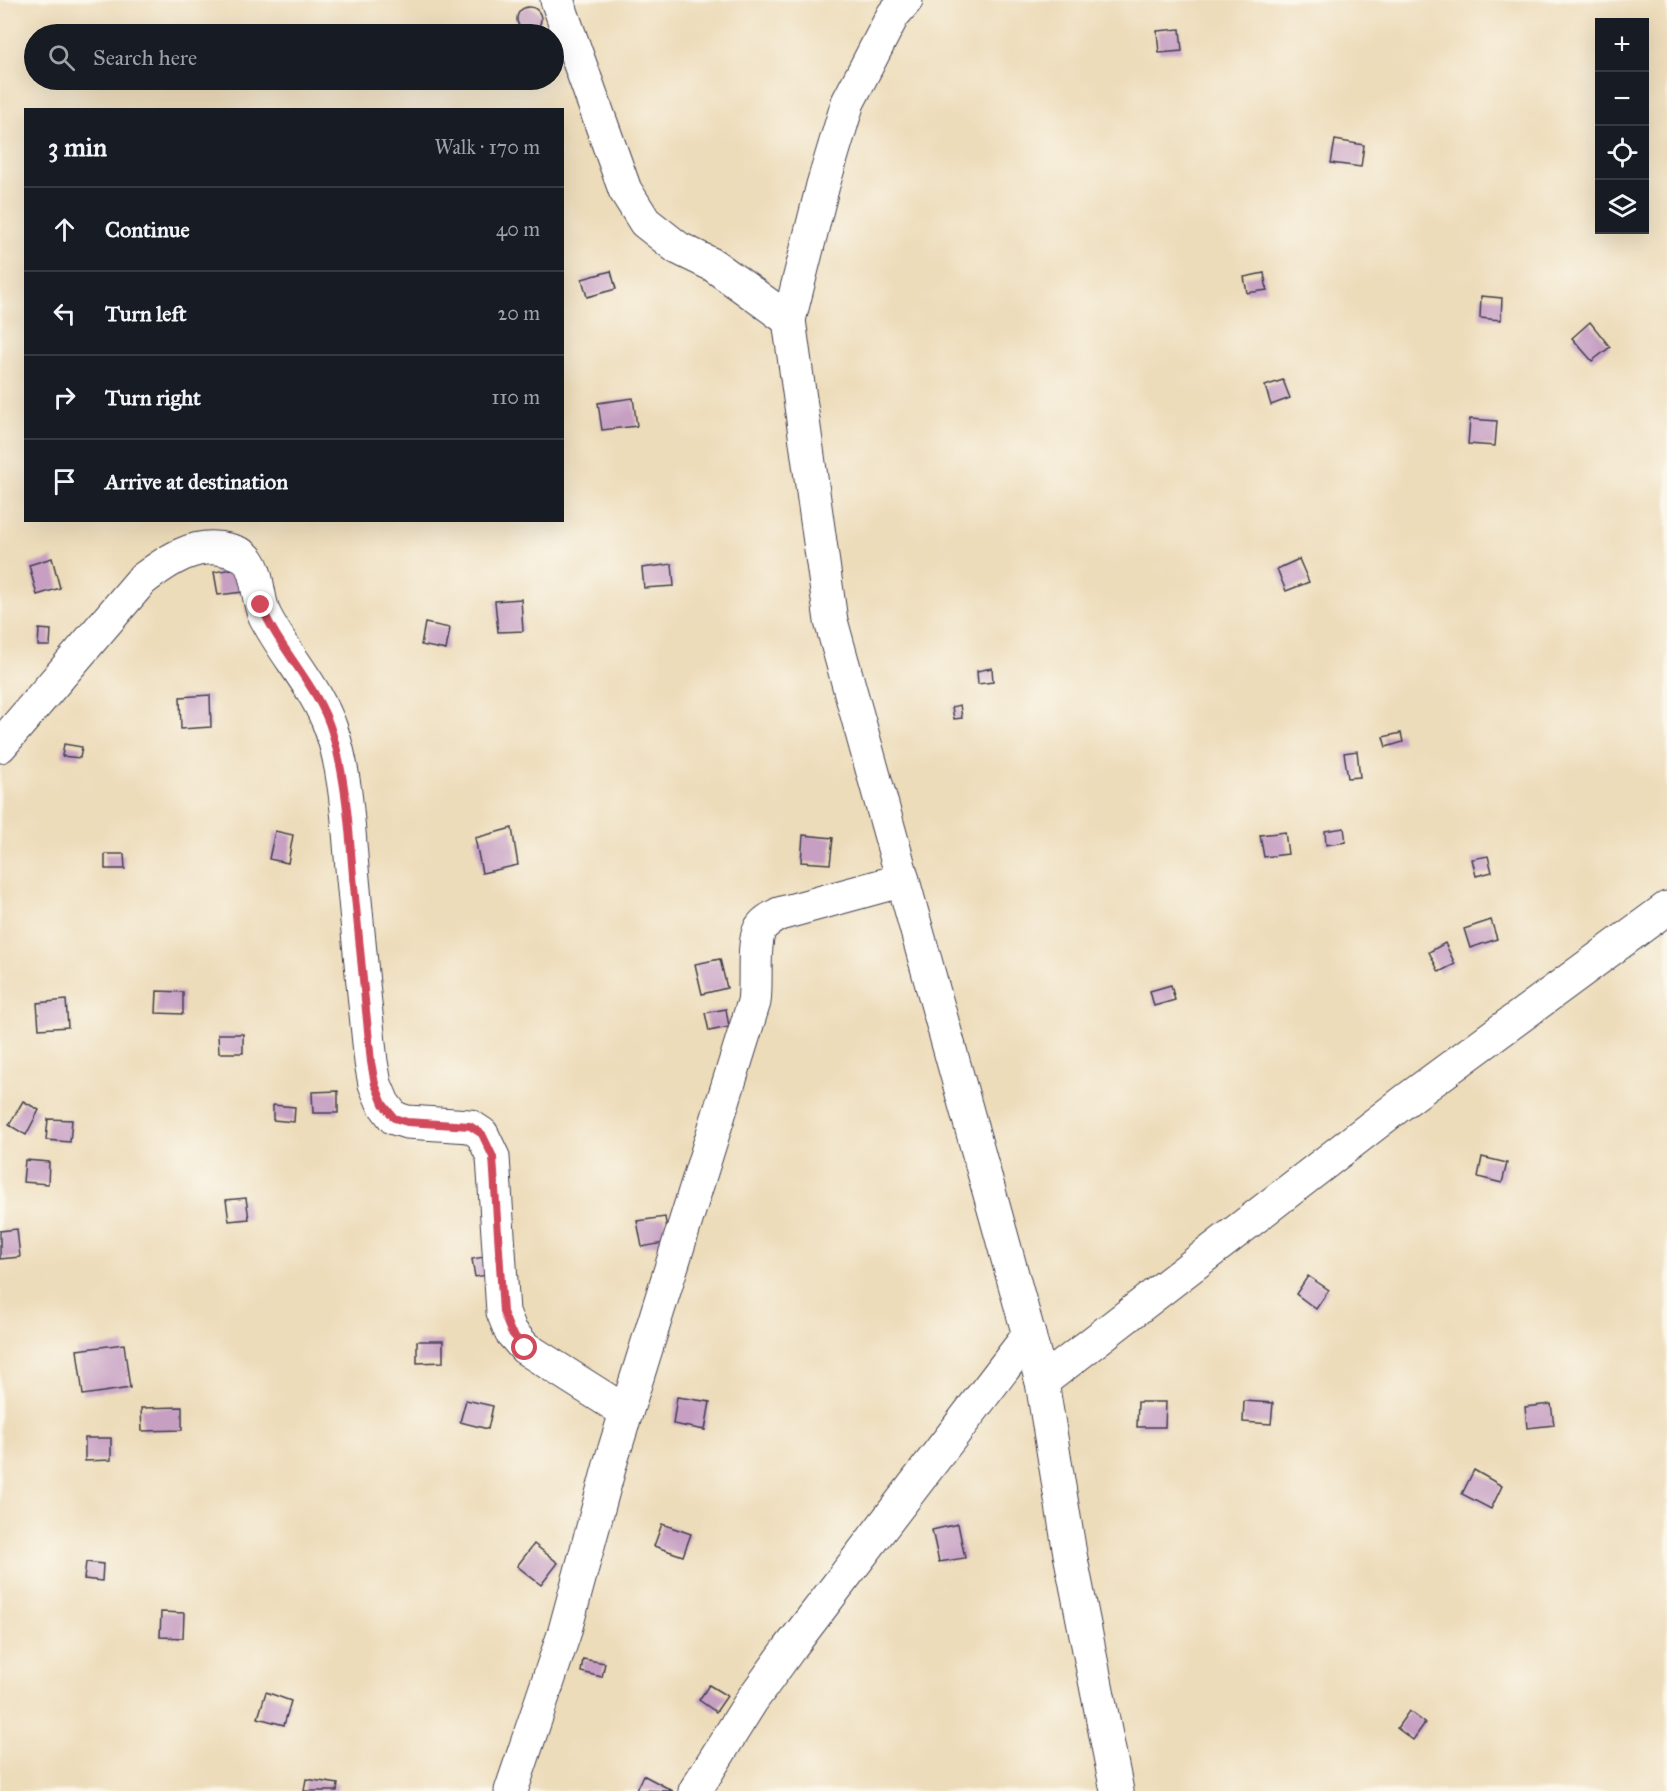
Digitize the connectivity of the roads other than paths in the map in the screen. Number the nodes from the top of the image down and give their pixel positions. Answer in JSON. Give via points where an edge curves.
{"nodes":[{"id":1,"x":557,"y":0,"type":"edge"},
{"id":2,"x":906,"y":0,"type":"edge"},
{"id":3,"x":789,"y":320,"type":"junction"},
{"id":4,"x":0,"y":746,"type":"edge"},
{"id":5,"x":903,"y":880,"type":"junction"},
{"id":6,"x":1667,"y":908,"type":"edge"},
{"id":7,"x":1029,"y":1335,"type":"junction"},
{"id":8,"x":1042,"y":1382,"type":"junction"},
{"id":9,"x":626,"y":1412,"type":"junction"},
{"id":10,"x":511,"y":1791,"type":"edge"},
{"id":11,"x":695,"y":1791,"type":"edge"},
{"id":12,"x":1117,"y":1791,"type":"edge"}],
"edges":[{"from":1,"to":3,"type":"street","via":[[625,190],[645,222]]},
{"from":2,"to":3,"type":"street","via":[[893,15],[848,102]]},
{"from":3,"to":5,"type":"street","via":[[831,621]]},
{"from":4,"to":9,"type":"street","via":[[142,580],[162,565],[179,555],[210,548],[240,553],[248,561],[265,616],[320,700],[332,730],[344,783],[371,1062],[383,1104],[394,1118],[407,1122],[470,1126],[482,1134],[493,1157],[503,1312],[511,1332],[525,1348]]},
{"from":5,"to":7,"type":"street"},
{"from":5,"to":9,"type":"street","via":[[779,914],[761,928],[754,1002]]},
{"from":6,"to":8,"type":"street","via":[[1405,1101]]},
{"from":7,"to":8,"type":"street"},
{"from":7,"to":11,"type":"street","via":[[789,1649]]},
{"from":8,"to":12,"type":"street","via":[[1070,1554]]},
{"from":9,"to":10,"type":"street","via":[[564,1634]]}]}
